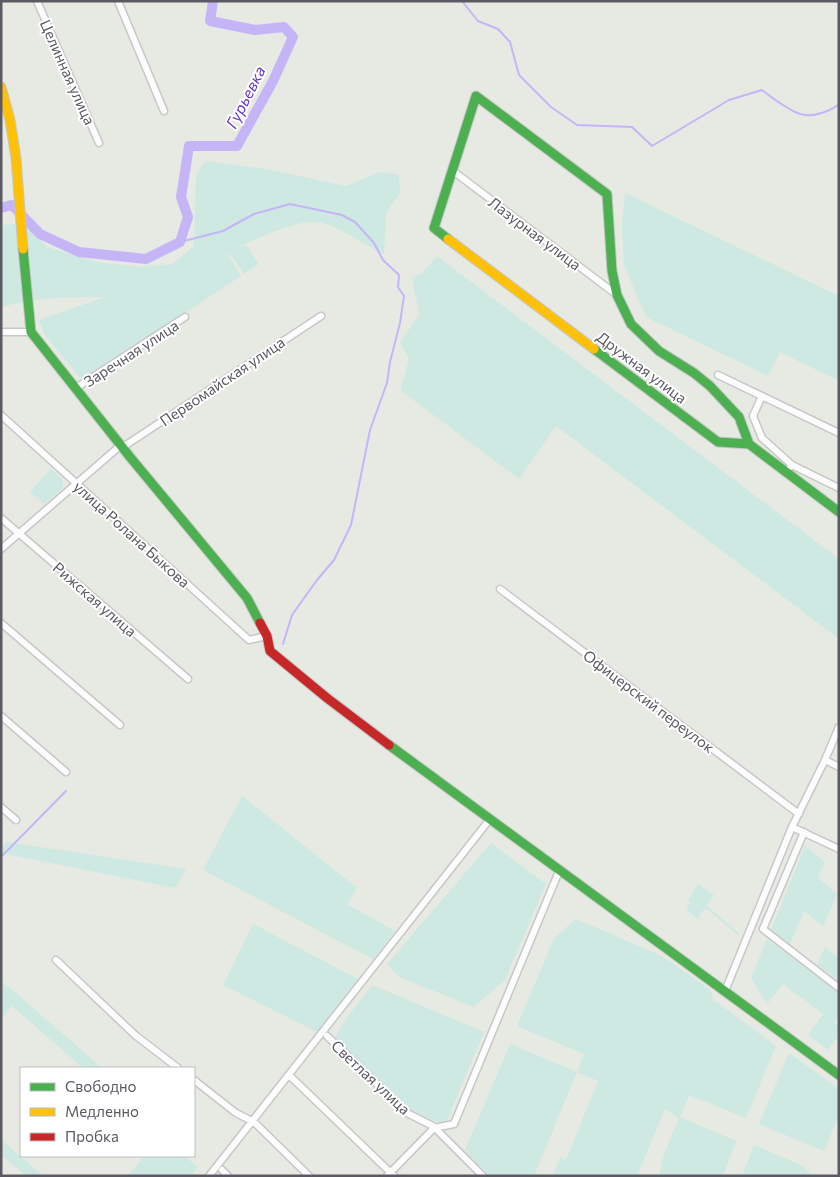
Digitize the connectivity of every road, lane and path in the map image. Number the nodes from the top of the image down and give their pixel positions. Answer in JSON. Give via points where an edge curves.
{"nodes":[{"id":1,"x":37,"y":1,"type":"edge"},
{"id":2,"x":118,"y":1,"type":"edge"},
{"id":3,"x":1,"y":87,"type":"edge"},
{"id":4,"x":164,"y":111,"type":"dead end"},
{"id":5,"x":99,"y":143,"type":"dead end"},
{"id":6,"x":452,"y":171,"type":"dead end"},
{"id":7,"x":618,"y":295,"type":"junction"},
{"id":8,"x":321,"y":316,"type":"dead end"},
{"id":9,"x":185,"y":317,"type":"dead end"},
{"id":10,"x":1,"y":332,"type":"edge"},
{"id":11,"x":31,"y":332,"type":"junction"},
{"id":12,"x":718,"y":375,"type":"dead end"},
{"id":13,"x":76,"y":388,"type":"junction"},
{"id":14,"x":762,"y":396,"type":"junction"},
{"id":15,"x":1,"y":415,"type":"edge"},
{"id":16,"x":839,"y":434,"type":"edge"},
{"id":17,"x":749,"y":444,"type":"junction"},
{"id":18,"x":122,"y":446,"type":"junction"},
{"id":19,"x":789,"y":468,"type":"junction"},
{"id":20,"x":77,"y":483,"type":"junction"},
{"id":21,"x":839,"y":488,"type":"edge"},
{"id":22,"x":839,"y":512,"type":"edge"},
{"id":23,"x":1,"y":518,"type":"edge"},
{"id":24,"x":19,"y":534,"type":"junction"},
{"id":25,"x":1,"y":549,"type":"edge"},
{"id":26,"x":500,"y":589,"type":"dead end"},
{"id":27,"x":1,"y":623,"type":"edge"},
{"id":28,"x":267,"y":636,"type":"junction"},
{"id":29,"x":188,"y":679,"type":"dead end"},
{"id":30,"x":1,"y":716,"type":"edge"},
{"id":31,"x":120,"y":725,"type":"dead end"},
{"id":32,"x":839,"y":727,"type":"edge"},
{"id":33,"x":825,"y":760,"type":"junction"},
{"id":34,"x":839,"y":767,"type":"edge"},
{"id":35,"x":66,"y":772,"type":"dead end"},
{"id":36,"x":1,"y":808,"type":"edge"},
{"id":37,"x":798,"y":814,"type":"junction"},
{"id":38,"x":490,"y":819,"type":"junction"},
{"id":39,"x":16,"y":820,"type":"dead end"},
{"id":40,"x":792,"y":827,"type":"junction"},
{"id":41,"x":804,"y":832,"type":"junction"},
{"id":42,"x":839,"y":849,"type":"edge"},
{"id":43,"x":560,"y":869,"type":"junction"},
{"id":44,"x":56,"y":960,"type":"dead end"},
{"id":45,"x":839,"y":988,"type":"edge"},
{"id":46,"x":725,"y":991,"type":"junction"},
{"id":47,"x":327,"y":1036,"type":"dead end"},
{"id":48,"x":177,"y":1067,"type":"edge"},
{"id":49,"x":839,"y":1075,"type":"edge"},
{"id":50,"x":290,"y":1076,"type":"dead end"},
{"id":51,"x":195,"y":1081,"type":"edge"},
{"id":52,"x":434,"y":1128,"type":"junction"},
{"id":53,"x":222,"y":1170,"type":"dead end"},
{"id":54,"x":391,"y":1175,"type":"edge"},
{"id":55,"x":209,"y":1176,"type":"edge"},
{"id":56,"x":228,"y":1176,"type":"edge"},
{"id":57,"x":309,"y":1176,"type":"edge"},
{"id":58,"x":483,"y":1176,"type":"edge"}],
"edges":[{"from":1,"to":5,"type":"street","name":"Целинная улица"},
{"from":2,"to":4,"type":"street"},
{"from":3,"to":11,"type":"street","via":[[16,158]]},
{"from":6,"to":7,"type":"street","name":"Лазурная улица"},
{"from":7,"to":17,"type":"street","via":[[631,324],[659,351],[710,386],[739,417]]},
{"from":7,"to":17,"type":"street","name":"Дружная улица","via":[[612,271],[607,194],[476,96],[434,228],[718,442]]},
{"from":8,"to":18,"type":"street","name":"Первомайская улица"},
{"from":9,"to":13,"type":"street","name":"Заречная улица"},
{"from":10,"to":11,"type":"street"},
{"from":11,"to":13,"type":"street"},
{"from":12,"to":14,"type":"street"},
{"from":13,"to":18,"type":"street"},
{"from":14,"to":16,"type":"street"},
{"from":14,"to":19,"type":"street","via":[[753,416],[762,438]]},
{"from":15,"to":20,"type":"street","name":"улица Ролана Быкова"},
{"from":17,"to":19,"type":"street"},
{"from":18,"to":20,"type":"street","name":"Первомайская улица"},
{"from":18,"to":28,"type":"street","via":[[247,598]]},
{"from":19,"to":21,"type":"street"},
{"from":19,"to":22,"type":"street"},
{"from":20,"to":24,"type":"street","name":"Первомайская улица"},
{"from":20,"to":28,"type":"street","name":"улица Ролана Быкова","via":[[249,640]]},
{"from":23,"to":24,"type":"street","name":"Рижская улица"},
{"from":24,"to":25,"type":"street","name":"Первомайская улица"},
{"from":24,"to":29,"type":"street","name":"Рижская улица"},
{"from":26,"to":37,"type":"street","name":"Офицерский переулок"},
{"from":27,"to":31,"type":"street"},
{"from":28,"to":38,"type":"street","via":[[270,651],[284,663]]},
{"from":30,"to":35,"type":"street"},
{"from":32,"to":33,"type":"street"},
{"from":33,"to":34,"type":"street"},
{"from":33,"to":37,"type":"street"},
{"from":36,"to":39,"type":"street"},
{"from":37,"to":40,"type":"street"},
{"from":38,"to":43,"type":"street"},
{"from":38,"to":55,"type":"street"},
{"from":40,"to":41,"type":"street"},
{"from":40,"to":46,"type":"street"},
{"from":41,"to":42,"type":"street"},
{"from":41,"to":45,"type":"street","via":[[763,929]]},
{"from":43,"to":46,"type":"street"},
{"from":43,"to":52,"type":"street","via":[[454,1124]]},
{"from":44,"to":48,"type":"street","via":[[135,1035]]},
{"from":46,"to":49,"type":"street"},
{"from":47,"to":52,"type":"street","name":"Светлая улица","via":[[408,1113]]},
{"from":50,"to":54,"type":"street"},
{"from":51,"to":57,"type":"street","via":[[236,1113],[254,1122]]},
{"from":52,"to":54,"type":"street"},
{"from":52,"to":58,"type":"street","name":"Светлая улица"},
{"from":53,"to":56,"type":"street"}]}
